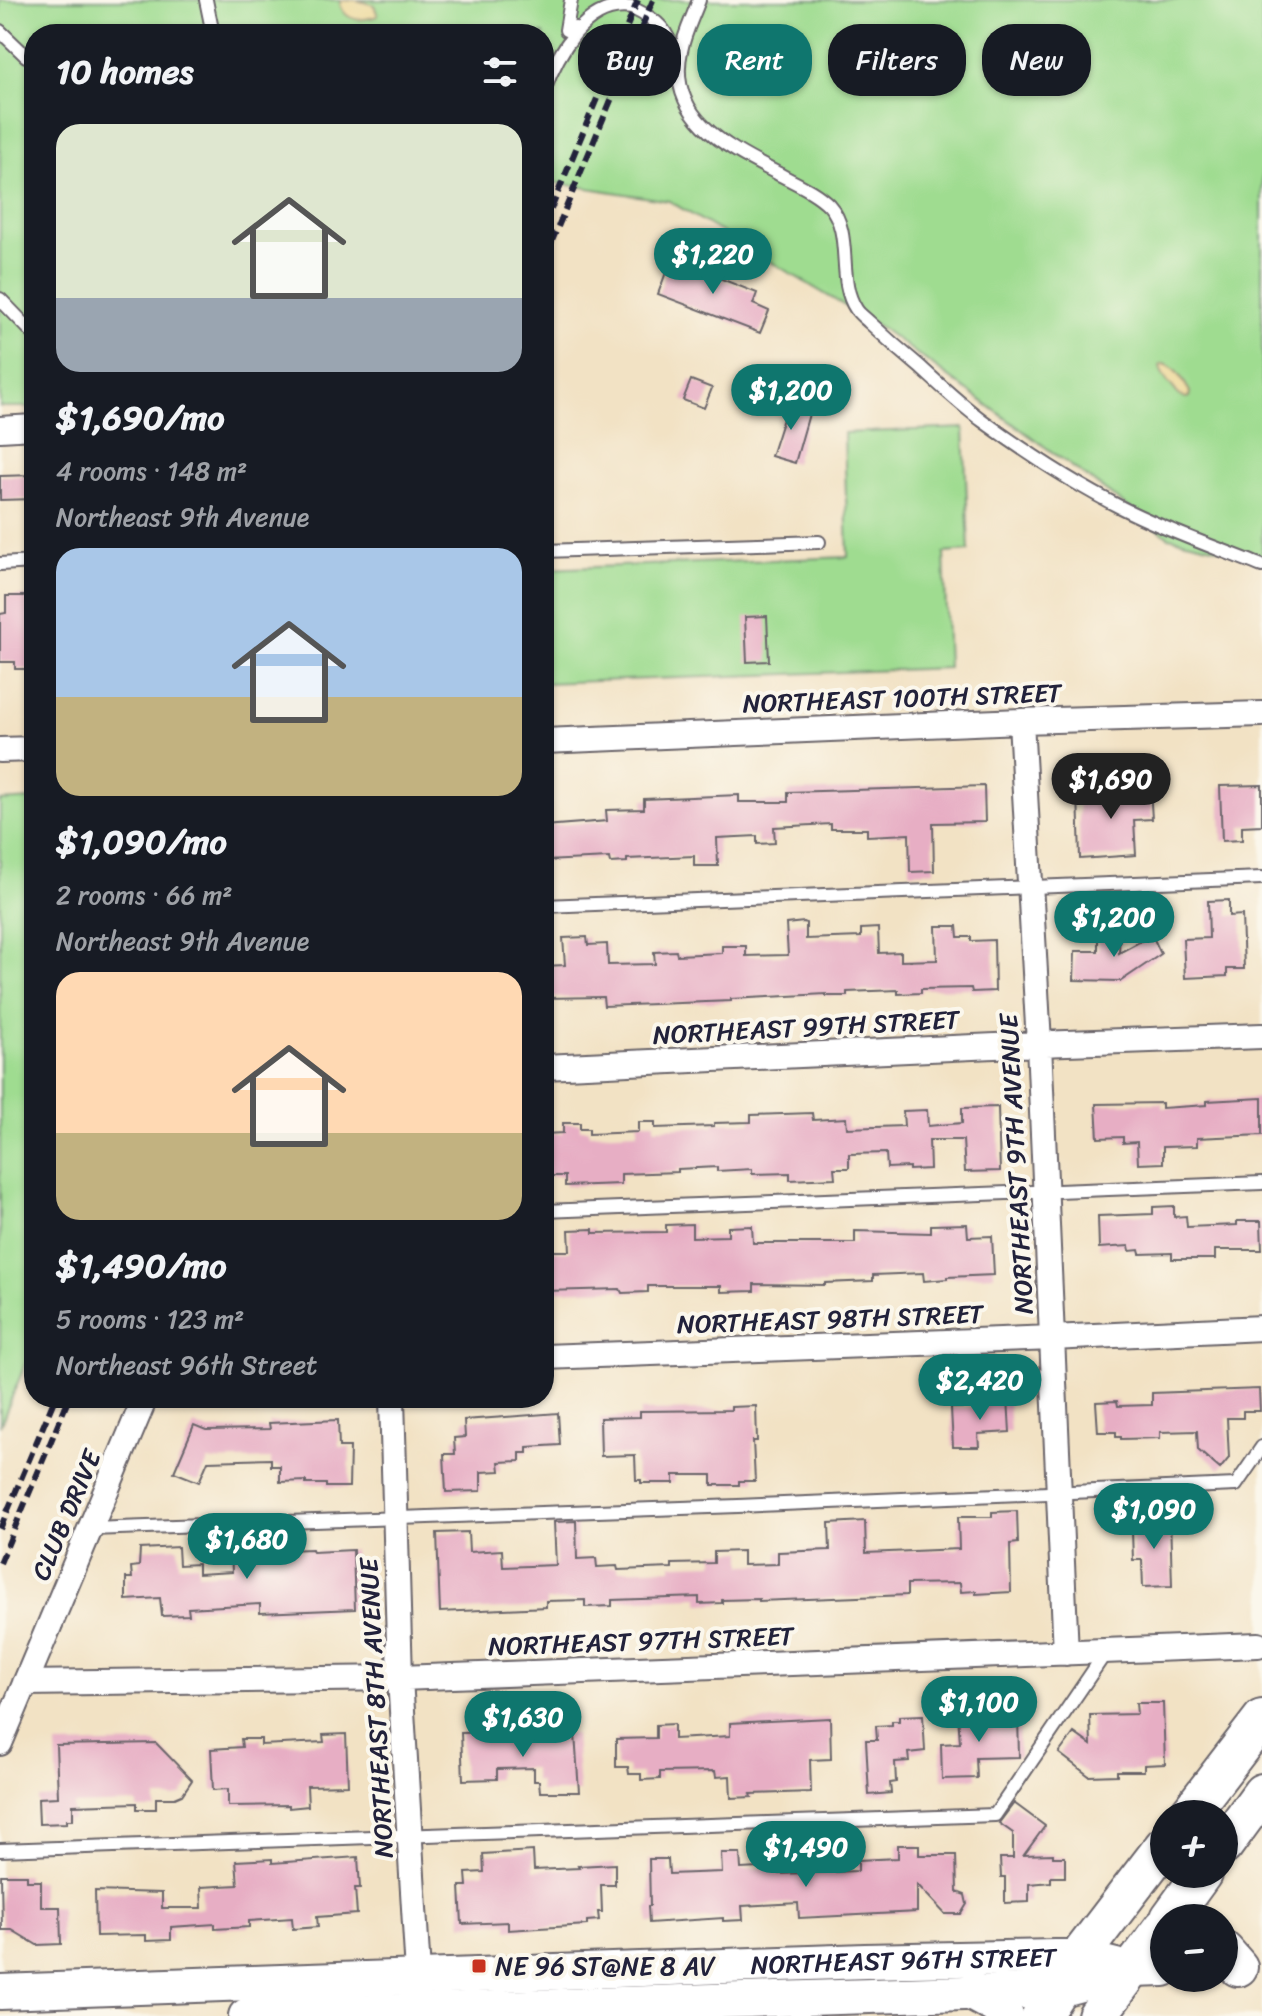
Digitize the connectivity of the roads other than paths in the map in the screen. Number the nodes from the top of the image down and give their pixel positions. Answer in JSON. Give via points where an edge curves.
{"nodes":[{"id":1,"x":206,"y":0,"type":"edge"},
{"id":2,"x":571,"y":0,"type":"edge"},
{"id":3,"x":699,"y":0,"type":"edge"},
{"id":4,"x":622,"y":3,"type":"edge"},
{"id":5,"x":211,"y":24,"type":"edge"},
{"id":6,"x":659,"y":24,"type":"edge"},
{"id":7,"x":570,"y":29,"type":"junction"},
{"id":8,"x":0,"y":31,"type":"edge"},
{"id":9,"x":681,"y":52,"type":"edge"},
{"id":10,"x":24,"y":54,"type":"edge"},
{"id":11,"x":554,"y":65,"type":"edge"},
{"id":12,"x":681,"y":84,"type":"edge"},
{"id":13,"x":0,"y":299,"type":"edge"},
{"id":14,"x":24,"y":324,"type":"edge"},
{"id":15,"x":24,"y":428,"type":"edge"},
{"id":16,"x":0,"y":429,"type":"edge"},
{"id":17,"x":819,"y":542,"type":"dead end"},
{"id":18,"x":554,"y":551,"type":"edge"},
{"id":19,"x":24,"y":563,"type":"edge"},
{"id":20,"x":0,"y":564,"type":"edge"},
{"id":21,"x":1262,"y":566,"type":"edge"},
{"id":22,"x":1262,"y":714,"type":"edge"},
{"id":23,"x":1021,"y":721,"type":"junction"},
{"id":24,"x":554,"y":741,"type":"edge"},
{"id":25,"x":24,"y":749,"type":"edge"},
{"id":26,"x":0,"y":750,"type":"edge"},
{"id":27,"x":1262,"y":878,"type":"edge"},
{"id":28,"x":1030,"y":887,"type":"junction"},
{"id":29,"x":554,"y":906,"type":"edge"},
{"id":30,"x":1262,"y":1036,"type":"edge"},
{"id":31,"x":1039,"y":1044,"type":"junction"},
{"id":32,"x":554,"y":1067,"type":"edge"},
{"id":33,"x":1262,"y":1183,"type":"edge"},
{"id":34,"x":1045,"y":1191,"type":"junction"},
{"id":35,"x":554,"y":1211,"type":"edge"},
{"id":36,"x":1262,"y":1328,"type":"edge"},
{"id":37,"x":1052,"y":1338,"type":"junction"},
{"id":38,"x":554,"y":1357,"type":"edge"},
{"id":39,"x":141,"y":1408,"type":"edge"},
{"id":40,"x":392,"y":1408,"type":"edge"},
{"id":41,"x":1262,"y":1447,"type":"edge"},
{"id":42,"x":1059,"y":1492,"type":"junction"},
{"id":43,"x":395,"y":1518,"type":"junction"},
{"id":44,"x":91,"y":1529,"type":"junction"},
{"id":45,"x":1258,"y":1645,"type":"dead end"},
{"id":46,"x":1107,"y":1651,"type":"junction"},
{"id":47,"x":1066,"y":1653,"type":"junction"},
{"id":48,"x":400,"y":1678,"type":"junction"},
{"id":49,"x":25,"y":1683,"type":"junction"},
{"id":50,"x":1262,"y":1719,"type":"edge"},
{"id":51,"x":0,"y":1743,"type":"edge"},
{"id":52,"x":1262,"y":1793,"type":"edge"},
{"id":53,"x":1200,"y":1800,"type":"edge"},
{"id":54,"x":1238,"y":1826,"type":"edge"},
{"id":55,"x":410,"y":1836,"type":"junction"},
{"id":56,"x":0,"y":1850,"type":"edge"},
{"id":57,"x":1150,"y":1864,"type":"edge"},
{"id":58,"x":1079,"y":1957,"type":"junction"},
{"id":59,"x":1148,"y":1970,"type":"edge"},
{"id":60,"x":0,"y":1992,"type":"edge"},
{"id":61,"x":973,"y":1992,"type":"junction"},
{"id":62,"x":419,"y":2002,"type":"edge"},
{"id":63,"x":1049,"y":2003,"type":"edge"},
{"id":64,"x":246,"y":2016,"type":"edge"},
{"id":65,"x":1004,"y":2016,"type":"edge"},
{"id":66,"x":1097,"y":2016,"type":"edge"}],
"edges":[{"from":1,"to":5,"type":"lane"},
{"from":2,"to":7,"type":"lane"},
{"from":3,"to":9,"type":"lane"},
{"from":4,"to":6,"type":"lane"},
{"from":4,"to":7,"type":"lane","via":[[599,7]]},
{"from":7,"to":11,"type":"lane"},
{"from":8,"to":10,"type":"lane"},
{"from":12,"to":21,"type":"lane","via":[[687,104],[709,132],[821,197],[832,209],[856,309],[957,400],[1100,496]]},
{"from":13,"to":14,"type":"lane"},
{"from":15,"to":16,"type":"street"},
{"from":17,"to":18,"type":"lane"},
{"from":19,"to":20,"type":"lane"},
{"from":22,"to":23,"type":"street","name":"NORTHEAST 100TH STREET"},
{"from":23,"to":24,"type":"street","name":"NORTHEAST 100TH STREET"},
{"from":23,"to":28,"type":"street","name":"NORTHEAST 9TH AVENUE"},
{"from":25,"to":26,"type":"street"},
{"from":27,"to":28,"type":"lane"},
{"from":28,"to":29,"type":"lane"},
{"from":28,"to":31,"type":"street","name":"NORTHEAST 9TH AVENUE"},
{"from":30,"to":31,"type":"street","name":"NORTHEAST 99TH STREET"},
{"from":31,"to":32,"type":"street","name":"NORTHEAST 99TH STREET"},
{"from":31,"to":34,"type":"street","name":"NORTHEAST 9TH AVENUE"},
{"from":33,"to":34,"type":"lane"},
{"from":34,"to":35,"type":"lane"},
{"from":34,"to":37,"type":"street","name":"NORTHEAST 9TH AVENUE"},
{"from":36,"to":37,"type":"street","name":"NORTHEAST 98TH STREET"},
{"from":37,"to":38,"type":"street","name":"NORTHEAST 98TH STREET"},
{"from":37,"to":42,"type":"street","name":"NORTHEAST 9TH AVENUE"},
{"from":39,"to":44,"type":"street","name":"CLUB DRIVE"},
{"from":40,"to":43,"type":"street","name":"NORTHEAST 8TH AVENUE"},
{"from":41,"to":42,"type":"lane","via":[[1236,1485]]},
{"from":42,"to":43,"type":"lane"},
{"from":42,"to":47,"type":"street","name":"NORTHEAST 9TH AVENUE"},
{"from":43,"to":44,"type":"lane"},
{"from":43,"to":48,"type":"street","name":"NORTHEAST 8TH AVENUE"},
{"from":44,"to":49,"type":"street","name":"CLUB DRIVE"},
{"from":45,"to":46,"type":"street","name":"NORTHEAST 97TH STREET"},
{"from":46,"to":47,"type":"street","name":"NORTHEAST 97TH STREET"},
{"from":46,"to":55,"type":"lane","via":[[995,1815]]},
{"from":47,"to":48,"type":"street","name":"NORTHEAST 97TH STREET"},
{"from":48,"to":49,"type":"street","name":"NORTHEAST 97TH STREET"},
{"from":48,"to":55,"type":"street","name":"NORTHEAST 8TH AVENUE"},
{"from":49,"to":51,"type":"street","name":"CLUB DRIVE"},
{"from":50,"to":53,"type":"main road"},
{"from":52,"to":54,"type":"main road"},
{"from":55,"to":56,"type":"lane"},
{"from":55,"to":62,"type":"street","name":"NORTHEAST 8TH AVENUE"},
{"from":57,"to":58,"type":"main road"},
{"from":58,"to":59,"type":"street","name":"NORTHEAST 96TH STREET"},
{"from":58,"to":62,"type":"street","name":"NORTHEAST 96TH STREET","via":[[865,1961]]},
{"from":58,"to":63,"type":"main road"},
{"from":59,"to":63,"type":"street","name":"NORTHEAST 96TH STREET"},
{"from":59,"to":66,"type":"main road"},
{"from":60,"to":62,"type":"street","name":"NORTHEAST 96TH STREET"},
{"from":61,"to":62,"type":"street","name":"NORTHEAST 96TH STREET","via":[[850,2001]]},
{"from":61,"to":63,"type":"street","name":"NORTHEAST 96TH STREET"},
{"from":61,"to":65,"type":"main road","via":[[999,2006]]},
{"from":62,"to":64,"type":"street","name":"NORTHEAST 96TH STREET"}]}
